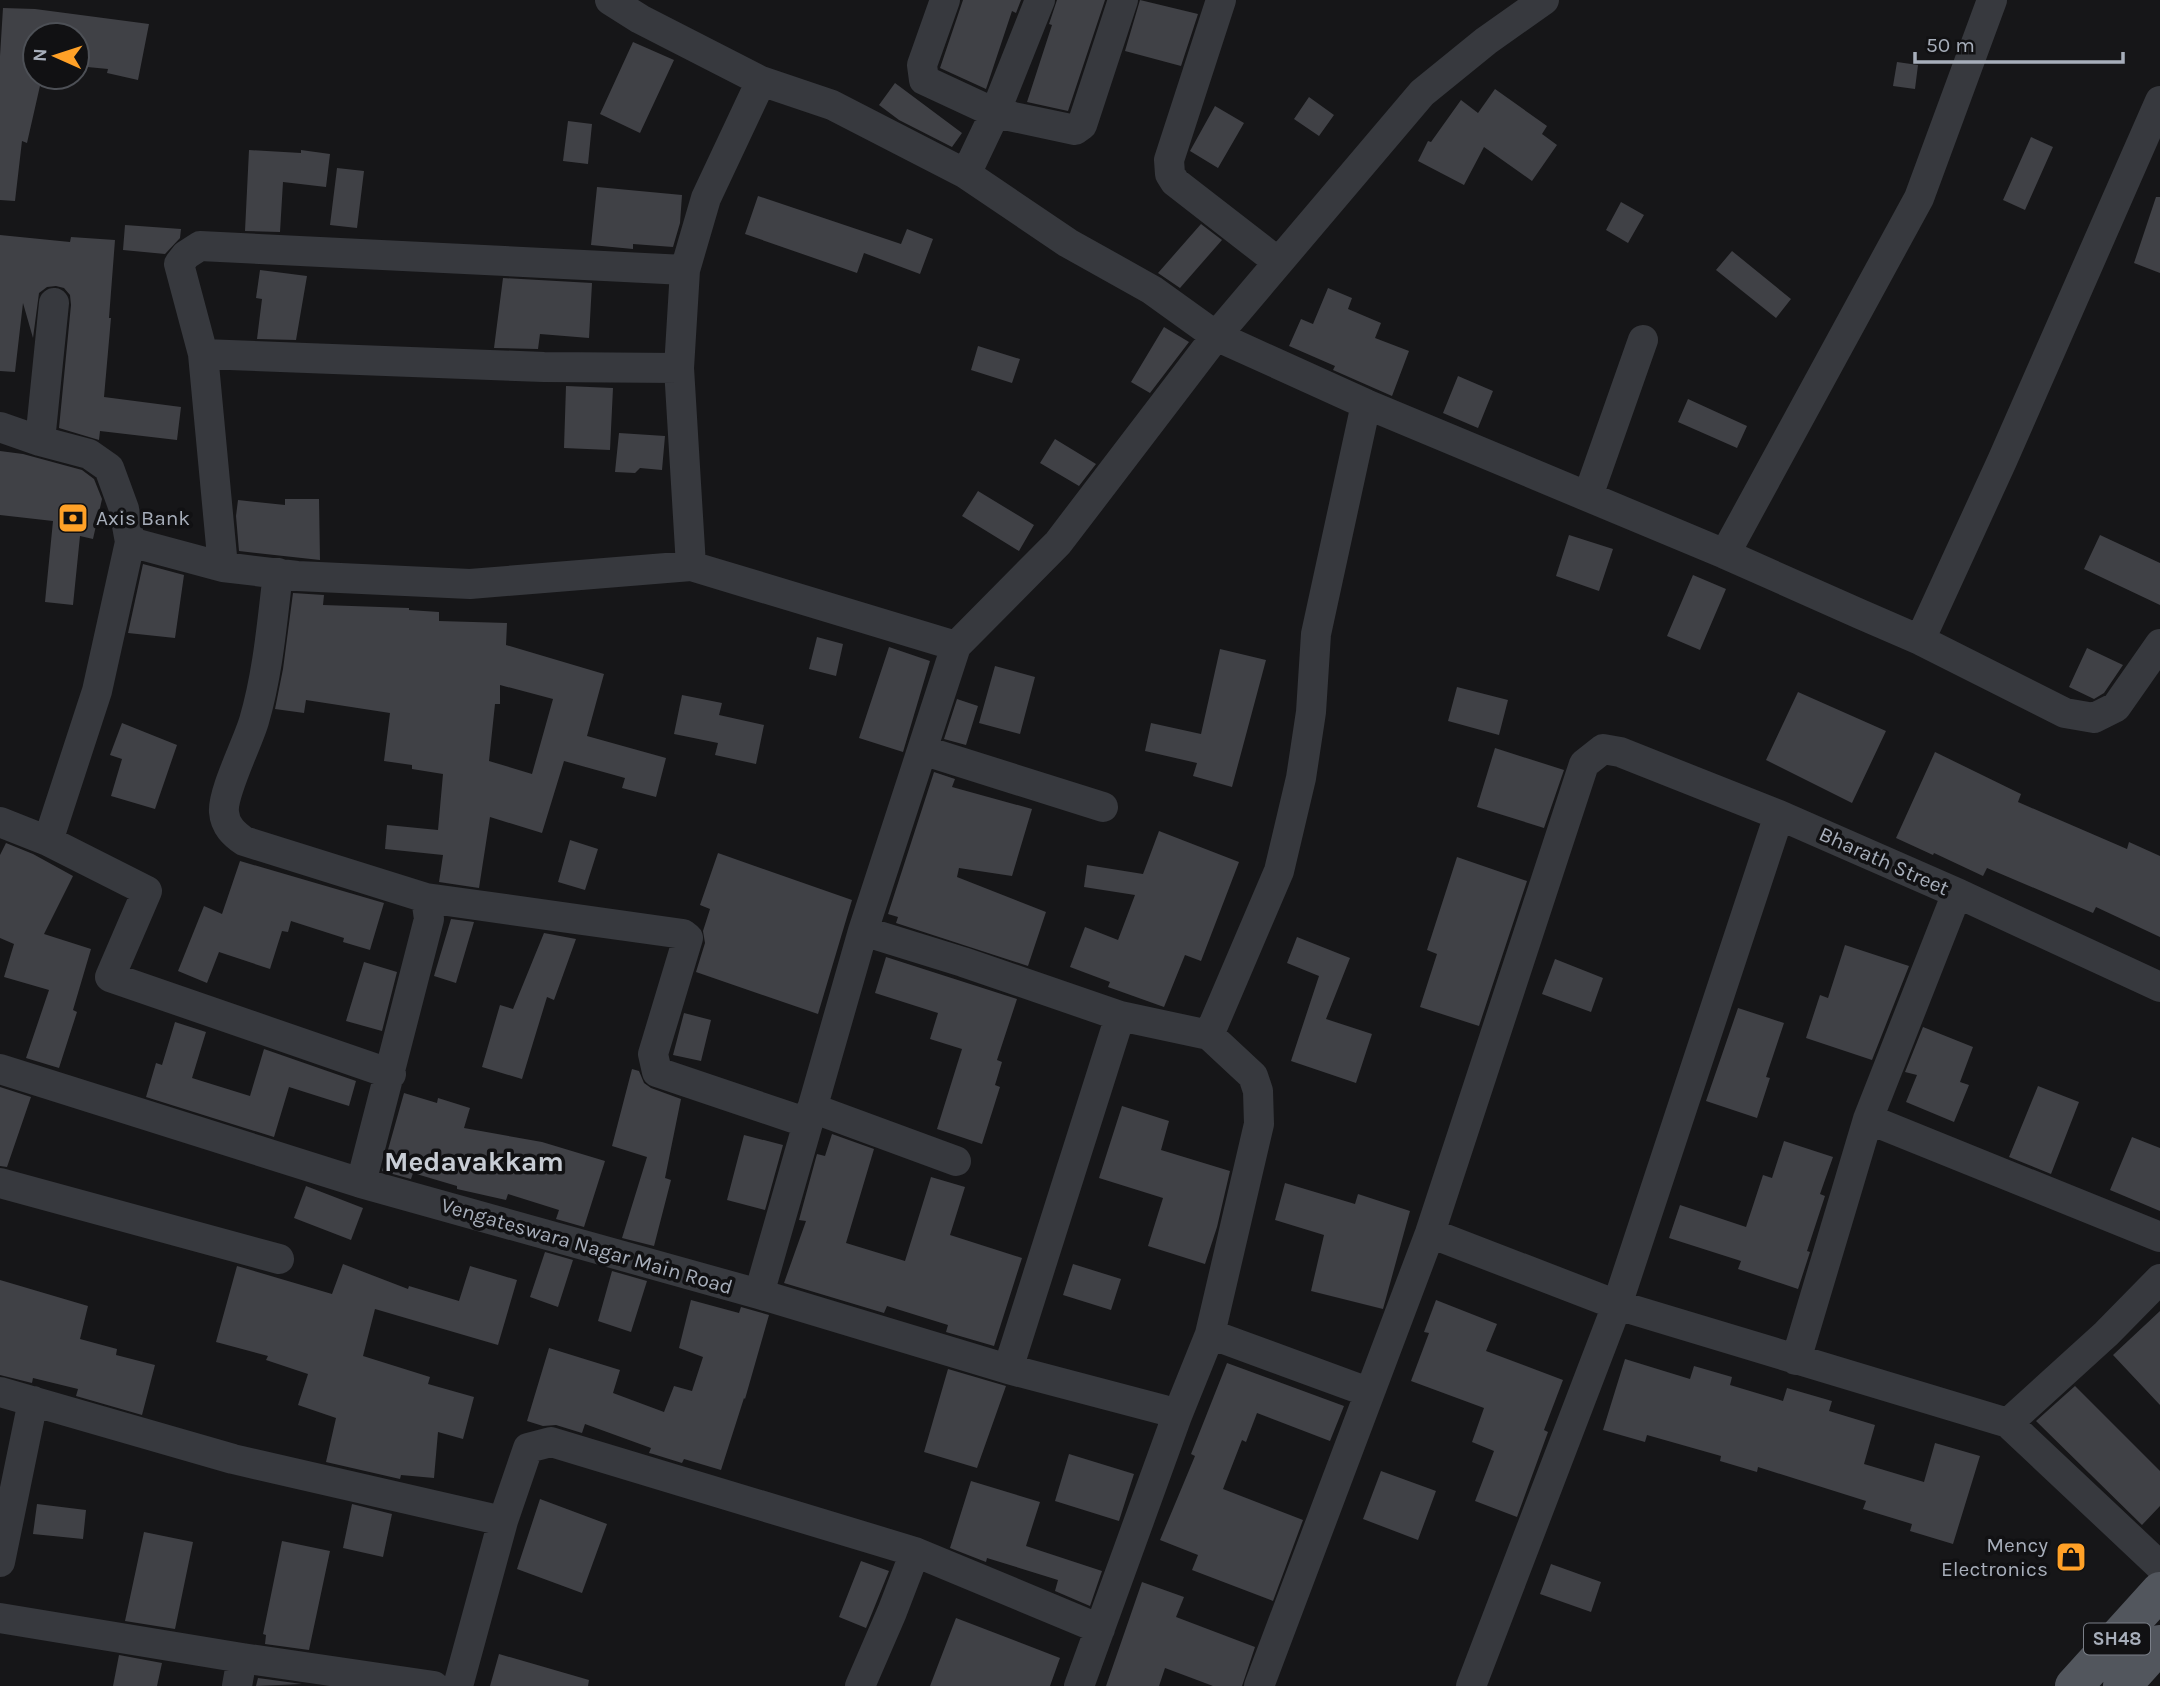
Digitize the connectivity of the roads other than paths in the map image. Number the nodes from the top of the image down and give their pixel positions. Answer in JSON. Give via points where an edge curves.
{"nodes":[{"id":1,"x":610,"y":0,"type":"edge"},
{"id":2,"x":945,"y":0,"type":"edge"},
{"id":3,"x":1040,"y":0,"type":"edge"},
{"id":4,"x":1122,"y":0,"type":"edge"},
{"id":5,"x":1221,"y":0,"type":"edge"},
{"id":6,"x":1544,"y":0,"type":"edge"},
{"id":7,"x":1992,"y":0,"type":"edge"},
{"id":8,"x":761,"y":81,"type":"junction"},
{"id":9,"x":2160,"y":101,"type":"edge"},
{"id":10,"x":995,"y":113,"type":"junction"},
{"id":11,"x":966,"y":174,"type":"junction"},
{"id":12,"x":1278,"y":262,"type":"junction"},
{"id":13,"x":685,"y":270,"type":"junction"},
{"id":14,"x":54,"y":303,"type":"dead end"},
{"id":15,"x":1216,"y":336,"type":"junction"},
{"id":16,"x":1643,"y":340,"type":"dead end"},
{"id":17,"x":203,"y":354,"type":"junction"},
{"id":18,"x":679,"y":368,"type":"junction"},
{"id":19,"x":1366,"y":404,"type":"junction"},
{"id":20,"x":0,"y":427,"type":"edge"},
{"id":21,"x":40,"y":441,"type":"junction"},
{"id":22,"x":1588,"y":496,"type":"junction"},
{"id":23,"x":130,"y":542,"type":"junction"},
{"id":24,"x":1725,"y":554,"type":"junction"},
{"id":25,"x":691,"y":566,"type":"junction"},
{"id":26,"x":223,"y":567,"type":"junction"},
{"id":27,"x":278,"y":573,"type":"junction"},
{"id":28,"x":1920,"y":640,"type":"junction"},
{"id":29,"x":2160,"y":644,"type":"edge"},
{"id":30,"x":956,"y":646,"type":"junction"},
{"id":31,"x":922,"y":750,"type":"junction"},
{"id":32,"x":1103,"y":807,"type":"dead end"},
{"id":33,"x":1779,"y":815,"type":"junction"},
{"id":34,"x":0,"y":822,"type":"edge"},
{"id":35,"x":48,"y":841,"type":"junction"},
{"id":36,"x":1957,"y":893,"type":"junction"},
{"id":37,"x":426,"y":898,"type":"junction"},
{"id":38,"x":863,"y":931,"type":"junction"},
{"id":39,"x":2160,"y":987,"type":"edge"},
{"id":40,"x":1120,"y":1016,"type":"junction"},
{"id":41,"x":1209,"y":1035,"type":"junction"},
{"id":42,"x":0,"y":1069,"type":"edge"},
{"id":43,"x":391,"y":1074,"type":"junction"},
{"id":44,"x":810,"y":1116,"type":"junction"},
{"id":45,"x":1868,"y":1119,"type":"junction"},
{"id":46,"x":956,"y":1161,"type":"dead end"},
{"id":47,"x":0,"y":1183,"type":"edge"},
{"id":48,"x":360,"y":1183,"type":"junction"},
{"id":49,"x":1430,"y":1233,"type":"junction"},
{"id":50,"x":2160,"y":1237,"type":"edge"},
{"id":51,"x":279,"y":1259,"type":"dead end"},
{"id":52,"x":2160,"y":1279,"type":"edge"},
{"id":53,"x":759,"y":1294,"type":"junction"},
{"id":54,"x":1617,"y":1305,"type":"junction"},
{"id":55,"x":1210,"y":1334,"type":"junction"},
{"id":56,"x":1796,"y":1360,"type":"junction"},
{"id":57,"x":1008,"y":1369,"type":"junction"},
{"id":58,"x":0,"y":1392,"type":"edge"},
{"id":59,"x":1368,"y":1392,"type":"junction"},
{"id":60,"x":33,"y":1401,"type":"junction"},
{"id":61,"x":1177,"y":1416,"type":"junction"},
{"id":62,"x":2008,"y":1423,"type":"junction"},
{"id":63,"x":503,"y":1521,"type":"junction"},
{"id":64,"x":915,"y":1552,"type":"junction"},
{"id":65,"x":0,"y":1562,"type":"edge"},
{"id":66,"x":2160,"y":1566,"type":"edge"},
{"id":67,"x":2160,"y":1591,"type":"edge"},
{"id":68,"x":0,"y":1618,"type":"edge"},
{"id":69,"x":1100,"y":1629,"type":"junction"},
{"id":70,"x":2160,"y":1644,"type":"edge"},
{"id":71,"x":239,"y":1672,"type":"edge"},
{"id":72,"x":434,"y":1686,"type":"edge"},
{"id":73,"x":458,"y":1686,"type":"edge"},
{"id":74,"x":860,"y":1686,"type":"edge"},
{"id":75,"x":1079,"y":1686,"type":"edge"},
{"id":76,"x":1259,"y":1686,"type":"edge"},
{"id":77,"x":1471,"y":1686,"type":"edge"},
{"id":78,"x":2074,"y":1686,"type":"edge"},
{"id":79,"x":2122,"y":1686,"type":"edge"}],
"edges":[{"from":1,"to":8,"type":"street"},
{"from":2,"to":10,"type":"street","via":[[922,65],[924,80]]},
{"from":3,"to":10,"type":"street"},
{"from":4,"to":10,"type":"street","via":[[1080,129]]},
{"from":5,"to":12,"type":"street","via":[[1168,160],[1170,174]]},
{"from":6,"to":12,"type":"street","via":[[1422,93]]},
{"from":7,"to":24,"type":"street","via":[[1919,198]]},
{"from":8,"to":11,"type":"street","via":[[832,105]]},
{"from":8,"to":13,"type":"street","via":[[706,198]]},
{"from":9,"to":28,"type":"street"},
{"from":10,"to":11,"type":"street"},
{"from":11,"to":15,"type":"street","via":[[1068,243],[1152,290]]},
{"from":12,"to":15,"type":"street"},
{"from":13,"to":17,"type":"street","via":[[200,246],[179,264]]},
{"from":13,"to":18,"type":"street"},
{"from":14,"to":21,"type":"street"},
{"from":15,"to":19,"type":"street"},
{"from":15,"to":30,"type":"street","via":[[1058,542]]},
{"from":16,"to":22,"type":"street"},
{"from":17,"to":18,"type":"street"},
{"from":17,"to":26,"type":"street"},
{"from":18,"to":25,"type":"street"},
{"from":19,"to":22,"type":"street"},
{"from":19,"to":41,"type":"street","via":[[1316,634],[1301,778],[1279,871]]},
{"from":20,"to":21,"type":"street"},
{"from":21,"to":23,"type":"street","via":[[89,454],[109,468]]},
{"from":22,"to":24,"type":"street"},
{"from":23,"to":26,"type":"street"},
{"from":23,"to":35,"type":"street","via":[[97,691]]},
{"from":24,"to":28,"type":"street"},
{"from":25,"to":27,"type":"street","via":[[470,584]]},
{"from":25,"to":30,"type":"street"},
{"from":26,"to":27,"type":"street"},
{"from":27,"to":37,"type":"street","via":[[266,673],[223,811],[231,832],[244,841]]},
{"from":28,"to":29,"type":"street","via":[[2065,713],[2094,718],[2116,707]]},
{"from":30,"to":31,"type":"street"},
{"from":31,"to":32,"type":"street"},
{"from":31,"to":38,"type":"street"},
{"from":33,"to":36,"type":"street","name":"Bharath Street"},
{"from":33,"to":49,"type":"street","name":"Bharath Street","via":[[1620,752],[1603,749],[1584,764]]},
{"from":33,"to":54,"type":"street"},
{"from":34,"to":35,"type":"street"},
{"from":35,"to":43,"type":"street","via":[[147,891],[110,977]]},
{"from":36,"to":39,"type":"street","name":"Bharath Street"},
{"from":36,"to":45,"type":"street"},
{"from":37,"to":43,"type":"street","via":[[429,919]]},
{"from":37,"to":44,"type":"street","via":[[683,934],[688,938],[653,1054],[657,1072]]},
{"from":38,"to":40,"type":"street"},
{"from":38,"to":44,"type":"street"},
{"from":40,"to":41,"type":"street"},
{"from":40,"to":57,"type":"street"},
{"from":41,"to":55,"type":"street","via":[[1252,1076],[1258,1091],[1259,1124]]},
{"from":42,"to":48,"type":"street","name":"Vengateswara Nagar Main Road"},
{"from":43,"to":48,"type":"street"},
{"from":44,"to":46,"type":"street"},
{"from":44,"to":53,"type":"street"},
{"from":45,"to":50,"type":"street"},
{"from":45,"to":56,"type":"street"},
{"from":47,"to":51,"type":"street"},
{"from":48,"to":53,"type":"street","name":"Vengateswara Nagar Main Road"},
{"from":49,"to":54,"type":"street"},
{"from":49,"to":59,"type":"street"},
{"from":52,"to":62,"type":"street"},
{"from":53,"to":57,"type":"street","name":"Vengateswara Nagar Main Road"},
{"from":54,"to":56,"type":"street"},
{"from":54,"to":77,"type":"street"},
{"from":55,"to":59,"type":"street"},
{"from":55,"to":61,"type":"street"},
{"from":56,"to":62,"type":"street"},
{"from":57,"to":61,"type":"street","name":"Vengateswara Nagar Main Road"},
{"from":58,"to":60,"type":"street"},
{"from":59,"to":76,"type":"street"},
{"from":60,"to":63,"type":"street","via":[[233,1459]]},
{"from":60,"to":65,"type":"street"},
{"from":61,"to":69,"type":"street"},
{"from":62,"to":66,"type":"street"},
{"from":63,"to":64,"type":"street","via":[[528,1448],[551,1441]]},
{"from":63,"to":73,"type":"street"},
{"from":64,"to":69,"type":"street"},
{"from":64,"to":74,"type":"street"},
{"from":67,"to":78,"type":"main road","number":"SH48"},
{"from":68,"to":71,"type":"street"},
{"from":69,"to":75,"type":"street"},
{"from":70,"to":79,"type":"main road"},
{"from":71,"to":72,"type":"street"}]}
